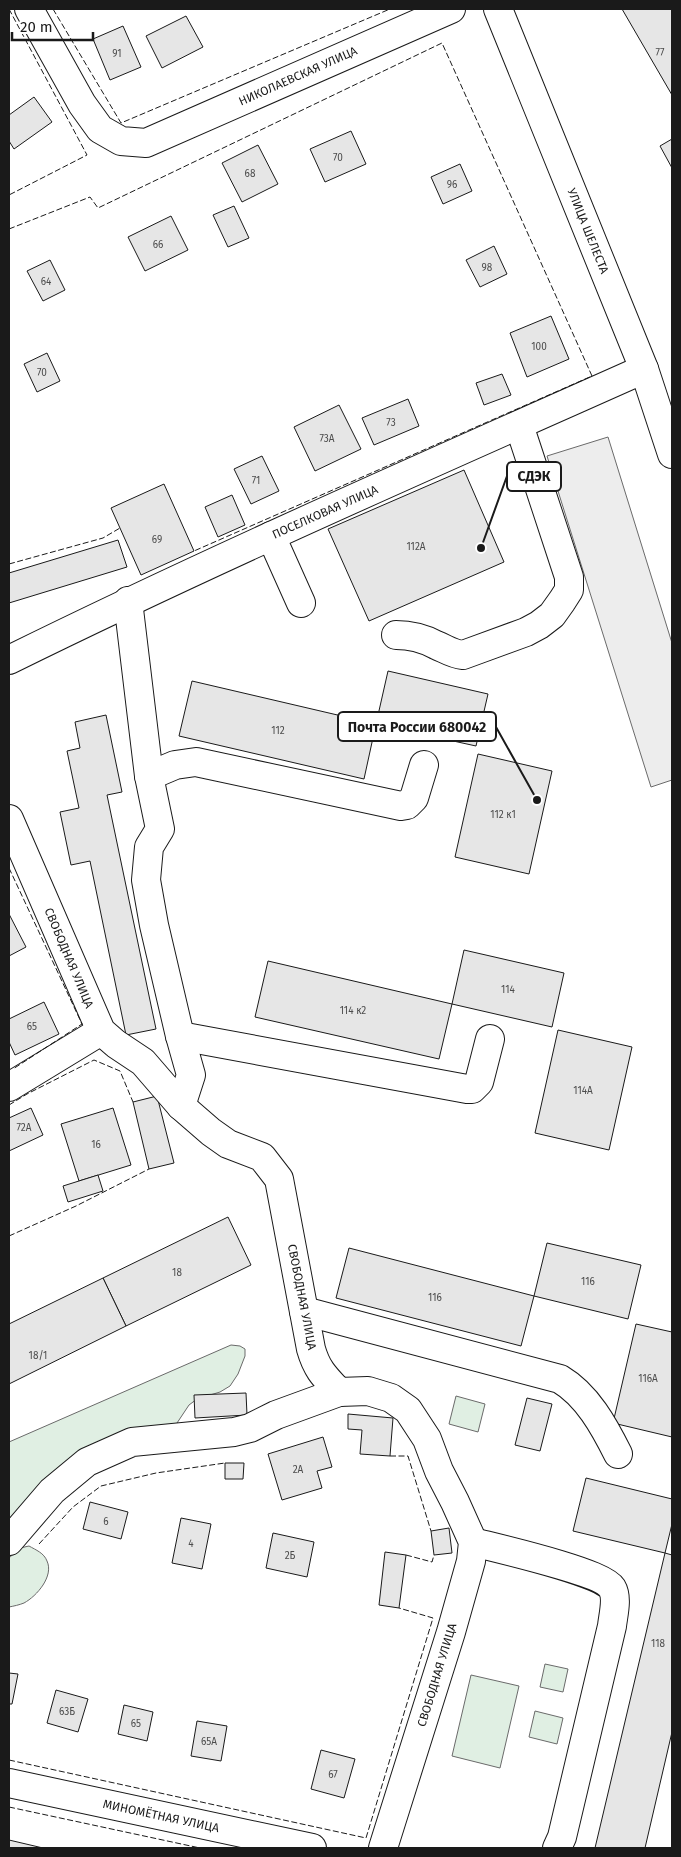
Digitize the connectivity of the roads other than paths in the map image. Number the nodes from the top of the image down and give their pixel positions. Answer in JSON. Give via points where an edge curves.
{"nodes":[{"id":1,"x":29,"y":9,"type":"edge"},
{"id":2,"x":451,"y":9,"type":"edge"},
{"id":3,"x":498,"y":9,"type":"edge"},
{"id":4,"x":644,"y":369,"type":"junction"},
{"id":5,"x":519,"y":425,"type":"junction"},
{"id":6,"x":672,"y":454,"type":"edge"},
{"id":7,"x":271,"y":536,"type":"junction"},
{"id":8,"x":128,"y":601,"type":"junction"},
{"id":9,"x":301,"y":603,"type":"dead end"},
{"id":10,"x":396,"y":635,"type":"dead end"},
{"id":11,"x":9,"y":660,"type":"edge"},
{"id":12,"x":424,"y":764,"type":"dead end"},
{"id":13,"x":149,"y":776,"type":"junction"},
{"id":14,"x":9,"y":819,"type":"edge"},
{"id":15,"x":101,"y":1031,"type":"junction"},
{"id":16,"x":180,"y":1036,"type":"junction"},
{"id":17,"x":490,"y":1040,"type":"dead end"},
{"id":18,"x":9,"y":1087,"type":"edge"},
{"id":19,"x":181,"y":1106,"type":"junction"},
{"id":20,"x":304,"y":1311,"type":"junction"},
{"id":21,"x":339,"y":1392,"type":"junction"},
{"id":22,"x":618,"y":1454,"type":"dead end"},
{"id":23,"x":9,"y":1541,"type":"edge"},
{"id":24,"x":472,"y":1542,"type":"junction"},
{"id":25,"x":9,"y":1783,"type":"edge"},
{"id":26,"x":312,"y":1848,"type":"edge"},
{"id":27,"x":383,"y":1848,"type":"edge"},
{"id":28,"x":557,"y":1848,"type":"edge"}],
"edges":[{"from":1,"to":2,"type":"street","name":"НИКОЛАЕВСКАЯ УЛИЦА","via":[[82,104],[100,129],[121,141],[146,143]]},
{"from":3,"to":4,"type":"street","name":"УЛИЦА ШЕЛЕСТА"},
{"from":4,"to":5,"type":"street","name":"ПОСЕЛКОВАЯ УЛИЦА"},
{"from":4,"to":6,"type":"street","name":"УЛИЦА ШЕЛЕСТА"},
{"from":5,"to":7,"type":"street","name":"ПОСЕЛКОВАЯ УЛИЦА"},
{"from":5,"to":10,"type":"street","via":[[569,578],[569,590],[552,615],[539,625],[463,655],[452,654],[422,638]]},
{"from":7,"to":8,"type":"street","name":"ПОСЕЛКОВАЯ УЛИЦА"},
{"from":7,"to":9,"type":"street"},
{"from":8,"to":11,"type":"street","name":"ПОСЕЛКОВАЯ УЛИЦА"},
{"from":8,"to":13,"type":"street"},
{"from":12,"to":13,"type":"street","via":[[414,798],[401,806],[196,762],[175,765]]},
{"from":13,"to":16,"type":"street","via":[[160,829],[149,848],[146,880]]},
{"from":14,"to":15,"type":"street","name":"СВОБОДНАЯ УЛИЦА"},
{"from":15,"to":18,"type":"street"},
{"from":15,"to":19,"type":"street","name":"СВОБОДНАЯ УЛИЦА","via":[[143,1062]]},
{"from":16,"to":17,"type":"street","via":[[467,1089],[472,1089],[479,1082]]},
{"from":16,"to":19,"type":"street","via":[[191,1075]]},
{"from":19,"to":20,"type":"street","name":"СВОБОДНАЯ УЛИЦА","via":[[228,1144],[262,1157],[278,1179]]},
{"from":20,"to":21,"type":"street","name":"СВОБОДНАЯ УЛИЦА","via":[[316,1364]]},
{"from":20,"to":22,"type":"street","via":[[560,1379],[572,1386],[586,1402]]},
{"from":21,"to":23,"type":"street","via":[[242,1430],[132,1442],[87,1462],[52,1491]]},
{"from":21,"to":24,"type":"street","name":"СВОБОДНАЯ УЛИЦА","via":[[368,1391],[392,1398],[408,1410],[427,1439]]},
{"from":24,"to":27,"type":"street","name":"СВОБОДНАЯ УЛИЦА","via":[[451,1632]]},
{"from":24,"to":28,"type":"street","via":[[556,1564],[606,1581],[613,1589],[612,1626]]},
{"from":25,"to":26,"type":"street","name":"МИНОМЁТНАЯ УЛИЦА"}]}
